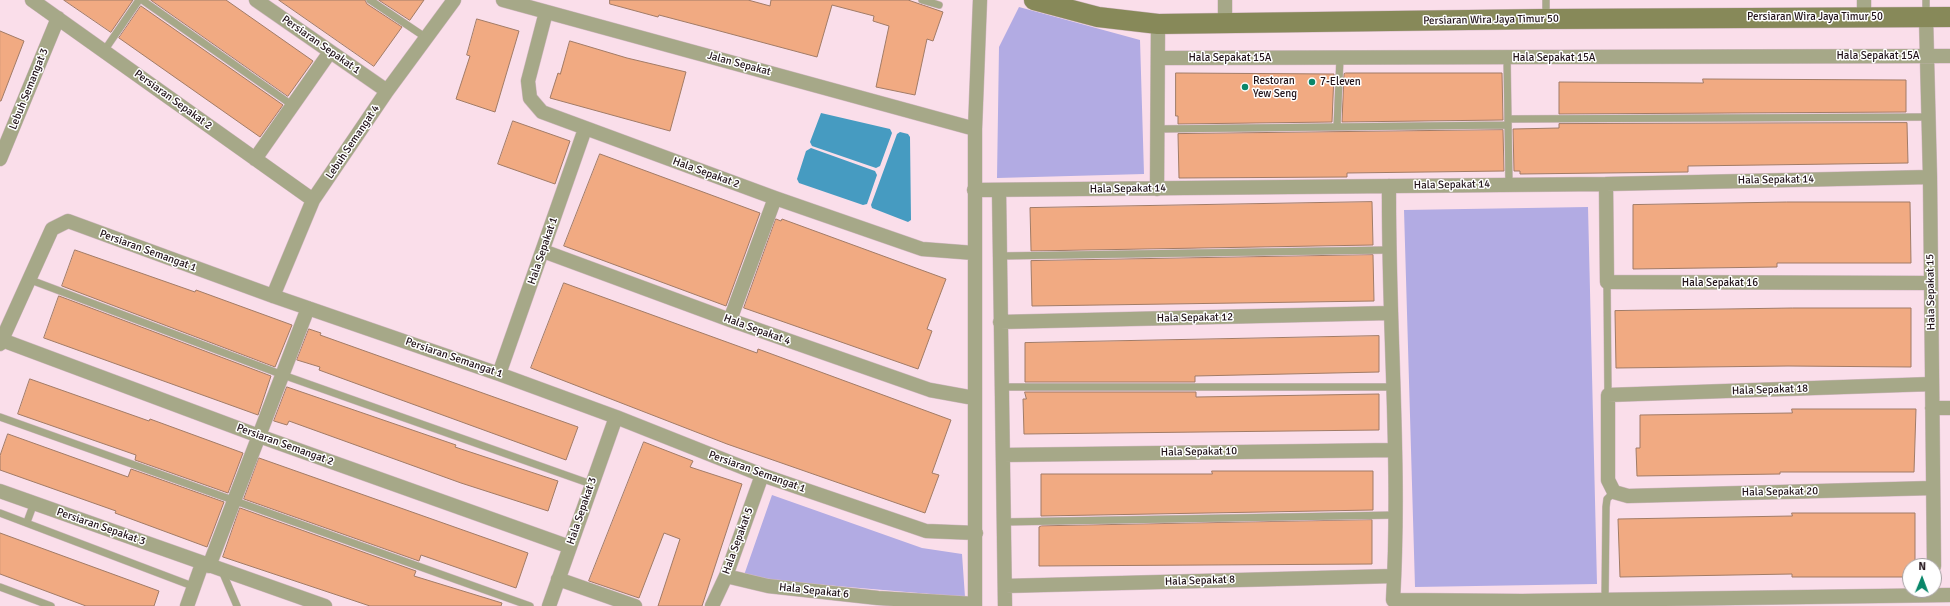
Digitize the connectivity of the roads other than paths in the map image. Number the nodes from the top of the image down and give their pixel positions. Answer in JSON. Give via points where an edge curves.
{"nodes":[{"id":1,"x":32,"y":0,"type":"edge"},
{"id":2,"x":141,"y":0,"type":"edge"},
{"id":3,"x":256,"y":0,"type":"edge"},
{"id":4,"x":370,"y":0,"type":"edge"},
{"id":5,"x":454,"y":0,"type":"edge"},
{"id":6,"x":503,"y":0,"type":"edge"},
{"id":7,"x":922,"y":0,"type":"edge"},
{"id":8,"x":980,"y":0,"type":"edge"},
{"id":9,"x":1034,"y":0,"type":"edge"},
{"id":10,"x":1226,"y":0,"type":"edge"},
{"id":11,"x":939,"y":5,"type":"dead end"},
{"id":12,"x":1864,"y":8,"type":"edge"},
{"id":13,"x":1546,"y":9,"type":"edge"},
{"id":14,"x":1926,"y":9,"type":"edge"},
{"id":15,"x":546,"y":12,"type":"junction"},
{"id":16,"x":1950,"y":17,"type":"edge"},
{"id":17,"x":58,"y":18,"type":"junction"},
{"id":18,"x":1226,"y":22,"type":"junction"},
{"id":19,"x":1158,"y":24,"type":"junction"},
{"id":20,"x":425,"y":37,"type":"junction"},
{"id":21,"x":104,"y":51,"type":"junction"},
{"id":22,"x":330,"y":52,"type":"junction"},
{"id":23,"x":1928,"y":56,"type":"junction"},
{"id":24,"x":1950,"y":56,"type":"edge"},
{"id":25,"x":1158,"y":58,"type":"junction"},
{"id":26,"x":1340,"y":58,"type":"junction"},
{"id":27,"x":1507,"y":58,"type":"junction"},
{"id":28,"x":387,"y":90,"type":"junction"},
{"id":29,"x":292,"y":105,"type":"junction"},
{"id":30,"x":1927,"y":117,"type":"junction"},
{"id":31,"x":1508,"y":122,"type":"junction"},
{"id":32,"x":1337,"y":127,"type":"junction"},
{"id":33,"x":585,"y":129,"type":"junction"},
{"id":34,"x":975,"y":129,"type":"junction"},
{"id":35,"x":1157,"y":129,"type":"junction"},
{"id":36,"x":0,"y":159,"type":"edge"},
{"id":37,"x":254,"y":159,"type":"junction"},
{"id":38,"x":1930,"y":176,"type":"junction"},
{"id":39,"x":1509,"y":184,"type":"junction"},
{"id":40,"x":1606,"y":184,"type":"junction"},
{"id":41,"x":1389,"y":186,"type":"junction"},
{"id":42,"x":1157,"y":189,"type":"junction"},
{"id":43,"x":974,"y":190,"type":"junction"},
{"id":44,"x":999,"y":190,"type":"junction"},
{"id":45,"x":775,"y":198,"type":"junction"},
{"id":46,"x":313,"y":200,"type":"junction"},
{"id":47,"x":1388,"y":250,"type":"junction"},
{"id":48,"x":543,"y":251,"type":"junction"},
{"id":49,"x":974,"y":253,"type":"junction"},
{"id":50,"x":1000,"y":256,"type":"junction"},
{"id":51,"x":28,"y":279,"type":"junction"},
{"id":52,"x":1607,"y":282,"type":"junction"},
{"id":53,"x":1931,"y":283,"type":"junction"},
{"id":54,"x":273,"y":296,"type":"junction"},
{"id":55,"x":308,"y":308,"type":"junction"},
{"id":56,"x":1390,"y":313,"type":"junction"},
{"id":57,"x":730,"y":320,"type":"junction"},
{"id":58,"x":1000,"y":322,"type":"junction"},
{"id":59,"x":1,"y":342,"type":"edge"},
{"id":60,"x":499,"y":374,"type":"junction"},
{"id":61,"x":283,"y":375,"type":"junction"},
{"id":62,"x":1932,"y":384,"type":"junction"},
{"id":63,"x":1002,"y":387,"type":"junction"},
{"id":64,"x":1392,"y":387,"type":"junction"},
{"id":65,"x":1608,"y":395,"type":"junction"},
{"id":66,"x":974,"y":398,"type":"junction"},
{"id":67,"x":1932,"y":408,"type":"junction"},
{"id":68,"x":1950,"y":408,"type":"edge"},
{"id":69,"x":0,"y":417,"type":"edge"},
{"id":70,"x":616,"y":417,"type":"junction"},
{"id":71,"x":258,"y":436,"type":"junction"},
{"id":72,"x":1395,"y":450,"type":"junction"},
{"id":73,"x":1003,"y":454,"type":"junction"},
{"id":74,"x":762,"y":475,"type":"junction"},
{"id":75,"x":592,"y":484,"type":"junction"},
{"id":76,"x":1933,"y":488,"type":"junction"},
{"id":77,"x":0,"y":490,"type":"edge"},
{"id":78,"x":1621,"y":494,"type":"junction"},
{"id":79,"x":234,"y":502,"type":"junction"},
{"id":80,"x":34,"y":503,"type":"junction"},
{"id":81,"x":0,"y":513,"type":"edge"},
{"id":82,"x":1396,"y":515,"type":"junction"},
{"id":83,"x":27,"y":522,"type":"junction"},
{"id":84,"x":1004,"y":522,"type":"junction"},
{"id":85,"x":976,"y":533,"type":"junction"},
{"id":86,"x":570,"y":547,"type":"junction"},
{"id":87,"x":1934,"y":558,"type":"edge"},
{"id":88,"x":206,"y":565,"type":"junction"},
{"id":89,"x":222,"y":571,"type":"junction"},
{"id":90,"x":726,"y":576,"type":"junction"},
{"id":91,"x":1394,"y":576,"type":"junction"},
{"id":92,"x":558,"y":579,"type":"junction"},
{"id":93,"x":1005,"y":586,"type":"junction"},
{"id":94,"x":0,"y":587,"type":"edge"},
{"id":95,"x":195,"y":587,"type":"junction"},
{"id":96,"x":1902,"y":594,"type":"edge"},
{"id":97,"x":1605,"y":600,"type":"junction"},
{"id":98,"x":1393,"y":603,"type":"edge"},
{"id":99,"x":1522,"y":604,"type":"edge"},
{"id":100,"x":975,"y":605,"type":"edge"},
{"id":101,"x":51,"y":606,"type":"edge"},
{"id":102,"x":188,"y":606,"type":"edge"},
{"id":103,"x":236,"y":606,"type":"edge"},
{"id":104,"x":325,"y":606,"type":"edge"},
{"id":105,"x":530,"y":606,"type":"edge"},
{"id":106,"x":549,"y":606,"type":"edge"},
{"id":107,"x":636,"y":606,"type":"edge"},
{"id":108,"x":712,"y":606,"type":"edge"},
{"id":109,"x":1005,"y":606,"type":"edge"}],
"edges":[{"from":1,"to":17,"type":"street","name":"Persiaran Sepakat 2"},
{"from":2,"to":21,"type":"lane"},
{"from":2,"to":29,"type":"lane"},
{"from":3,"to":22,"type":"street","name":"Persiaran Sepakat 1"},
{"from":4,"to":20,"type":"lane"},
{"from":5,"to":20,"type":"street","name":"Lebuh Semangat 4"},
{"from":6,"to":15,"type":"street","name":"Jalan Sepakat"},
{"from":7,"to":11,"type":"lane"},
{"from":8,"to":34,"type":"street"},
{"from":9,"to":19,"type":"street","name":"Persiaran Wira Jaya Timur 50","via":[[1098,17]]},
{"from":10,"to":18,"type":"street"},
{"from":12,"to":13,"type":"street","name":"Persiaran Wira Jaya Timur 50"},
{"from":12,"to":14,"type":"street","name":"Persiaran Wira Jaya Timur 50"},
{"from":13,"to":18,"type":"street","name":"Persiaran Wira Jaya Timur 50"},
{"from":14,"to":16,"type":"street","name":"Persiaran Wira Jaya Timur 50"},
{"from":14,"to":23,"type":"street","name":"Hala Sepakat 15"},
{"from":15,"to":33,"type":"street","name":"Hala Sepakat 2","via":[[528,81],[530,98],[542,112]]},
{"from":15,"to":34,"type":"street","name":"Jalan Sepakat"},
{"from":17,"to":21,"type":"street","name":"Persiaran Sepakat 2"},
{"from":17,"to":36,"type":"street","name":"Lebuh Semangat 3"},
{"from":18,"to":19,"type":"street","name":"Persiaran Wira Jaya Timur 50"},
{"from":19,"to":25,"type":"street"},
{"from":20,"to":28,"type":"street","name":"Lebuh Semangat 4"},
{"from":21,"to":37,"type":"street","name":"Persiaran Sepakat 2"},
{"from":22,"to":28,"type":"street","name":"Persiaran Sepakat 1"},
{"from":22,"to":29,"type":"street"},
{"from":23,"to":24,"type":"street","name":"Hala Sepakat 15A"},
{"from":23,"to":27,"type":"street","name":"Hala Sepakat 15A"},
{"from":23,"to":30,"type":"street","name":"Hala Sepakat 15"},
{"from":25,"to":26,"type":"street","name":"Hala Sepakat 15A"},
{"from":25,"to":35,"type":"street"},
{"from":26,"to":27,"type":"street","name":"Hala Sepakat 15A"},
{"from":26,"to":32,"type":"lane"},
{"from":27,"to":31,"type":"lane"},
{"from":28,"to":46,"type":"street","name":"Lebuh Semangat 4"},
{"from":29,"to":37,"type":"street"},
{"from":30,"to":31,"type":"lane"},
{"from":30,"to":38,"type":"street","name":"Hala Sepakat 15"},
{"from":31,"to":32,"type":"lane"},
{"from":31,"to":39,"type":"lane"},
{"from":32,"to":35,"type":"lane"},
{"from":33,"to":45,"type":"street","name":"Hala Sepakat 2"},
{"from":33,"to":48,"type":"street","name":"Hala Sepakat 1"},
{"from":34,"to":43,"type":"street"},
{"from":35,"to":42,"type":"street"},
{"from":37,"to":46,"type":"street","name":"Persiaran Sepakat 2"},
{"from":38,"to":40,"type":"street","name":"Hala Sepakat 14"},
{"from":38,"to":53,"type":"street","name":"Hala Sepakat 15"},
{"from":39,"to":40,"type":"street","name":"Hala Sepakat 14"},
{"from":39,"to":41,"type":"street","name":"Hala Sepakat 14"},
{"from":40,"to":52,"type":"street"},
{"from":41,"to":42,"type":"street","name":"Hala Sepakat 14"},
{"from":41,"to":47,"type":"street"},
{"from":42,"to":44,"type":"street","name":"Hala Sepakat 14"},
{"from":43,"to":44,"type":"street","name":"Hala Sepakat 14"},
{"from":43,"to":49,"type":"street"},
{"from":44,"to":50,"type":"street"},
{"from":45,"to":49,"type":"street","name":"Hala Sepakat 2","via":[[922,249]]},
{"from":45,"to":57,"type":"street"},
{"from":46,"to":54,"type":"street","name":"Lebuh Semangat 4"},
{"from":47,"to":50,"type":"lane"},
{"from":47,"to":56,"type":"street"},
{"from":48,"to":57,"type":"street","name":"Hala Sepakat 4"},
{"from":48,"to":60,"type":"street","name":"Hala Sepakat 1"},
{"from":49,"to":66,"type":"street"},
{"from":50,"to":58,"type":"street"},
{"from":51,"to":54,"type":"street","name":"Persiaran Semangat 1","via":[[52,229],[68,221]]},
{"from":51,"to":59,"type":"street","name":"Persiaran Semangat 1"},
{"from":51,"to":61,"type":"lane"},
{"from":52,"to":53,"type":"street","name":"Hala Sepakat 16"},
{"from":52,"to":65,"type":"lane"},
{"from":53,"to":62,"type":"street","name":"Hala Sepakat 15"},
{"from":54,"to":55,"type":"street","name":"Persiaran Semangat 1"},
{"from":55,"to":60,"type":"street","name":"Persiaran Semangat 1"},
{"from":55,"to":61,"type":"street"},
{"from":56,"to":58,"type":"street","name":"Hala Sepakat 12"},
{"from":56,"to":64,"type":"street"},
{"from":57,"to":66,"type":"street","name":"Hala Sepakat 4","via":[[930,390]]},
{"from":58,"to":63,"type":"street"},
{"from":59,"to":71,"type":"street","name":"Persiaran Semangat 2"},
{"from":60,"to":70,"type":"street","name":"Persiaran Semangat 1"},
{"from":61,"to":71,"type":"street"},
{"from":61,"to":75,"type":"lane"},
{"from":62,"to":65,"type":"street","name":"Hala Sepakat 18"},
{"from":62,"to":67,"type":"street","name":"Hala Sepakat 15"},
{"from":63,"to":64,"type":"lane"},
{"from":63,"to":73,"type":"street"},
{"from":64,"to":72,"type":"street"},
{"from":65,"to":78,"type":"street","via":[[1608,480]]},
{"from":66,"to":85,"type":"street"},
{"from":67,"to":68,"type":"street"},
{"from":67,"to":76,"type":"street","name":"Hala Sepakat 15"},
{"from":69,"to":79,"type":"lane"},
{"from":70,"to":74,"type":"street","name":"Persiaran Semangat 1"},
{"from":70,"to":75,"type":"street","name":"Hala Sepakat 3"},
{"from":71,"to":79,"type":"street"},
{"from":71,"to":86,"type":"street","name":"Persiaran Semangat 2"},
{"from":72,"to":73,"type":"street","name":"Hala Sepakat 10"},
{"from":72,"to":82,"type":"street"},
{"from":73,"to":84,"type":"street"},
{"from":74,"to":85,"type":"street","name":"Persiaran Semangat 1","via":[[926,531]]},
{"from":74,"to":90,"type":"street","name":"Hala Sepakat 5"},
{"from":75,"to":86,"type":"street","name":"Hala Sepakat 3"},
{"from":76,"to":78,"type":"street","name":"Hala Sepakat 20"},
{"from":76,"to":87,"type":"street","name":"Hala Sepakat 15"},
{"from":77,"to":80,"type":"street","name":"Persiaran Sepakat 3"},
{"from":78,"to":97,"type":"lane","via":[[1607,499]]},
{"from":79,"to":88,"type":"street"},
{"from":79,"to":105,"type":"lane"},
{"from":80,"to":83,"type":"lane"},
{"from":80,"to":88,"type":"street","name":"Persiaran Sepakat 3"},
{"from":81,"to":83,"type":"lane","name":"Persiaran Sepakat 3"},
{"from":82,"to":84,"type":"lane"},
{"from":82,"to":91,"type":"street"},
{"from":83,"to":95,"type":"lane","name":"Persiaran Sepakat 3"},
{"from":84,"to":93,"type":"street"},
{"from":85,"to":100,"type":"street"},
{"from":86,"to":92,"type":"street","name":"Hala Sepakat 3"},
{"from":88,"to":89,"type":"street","name":"Persiaran Sepakat 3"},
{"from":88,"to":95,"type":"street"},
{"from":89,"to":103,"type":"lane"},
{"from":89,"to":104,"type":"street","name":"Persiaran Sepakat 3"},
{"from":90,"to":100,"type":"street","name":"Hala Sepakat 6","via":[[768,586]]},
{"from":90,"to":108,"type":"street","name":"Hala Sepakat 5"},
{"from":91,"to":93,"type":"street","name":"Hala Sepakat 8"},
{"from":91,"to":98,"type":"street"},
{"from":92,"to":106,"type":"street","name":"Hala Sepakat 3"},
{"from":92,"to":107,"type":"street"},
{"from":93,"to":109,"type":"street"},
{"from":94,"to":101,"type":"lane"},
{"from":95,"to":102,"type":"street"},
{"from":96,"to":97,"type":"street"},
{"from":97,"to":99,"type":"street"},
{"from":98,"to":99,"type":"street","via":[[1408,601]]}]}
